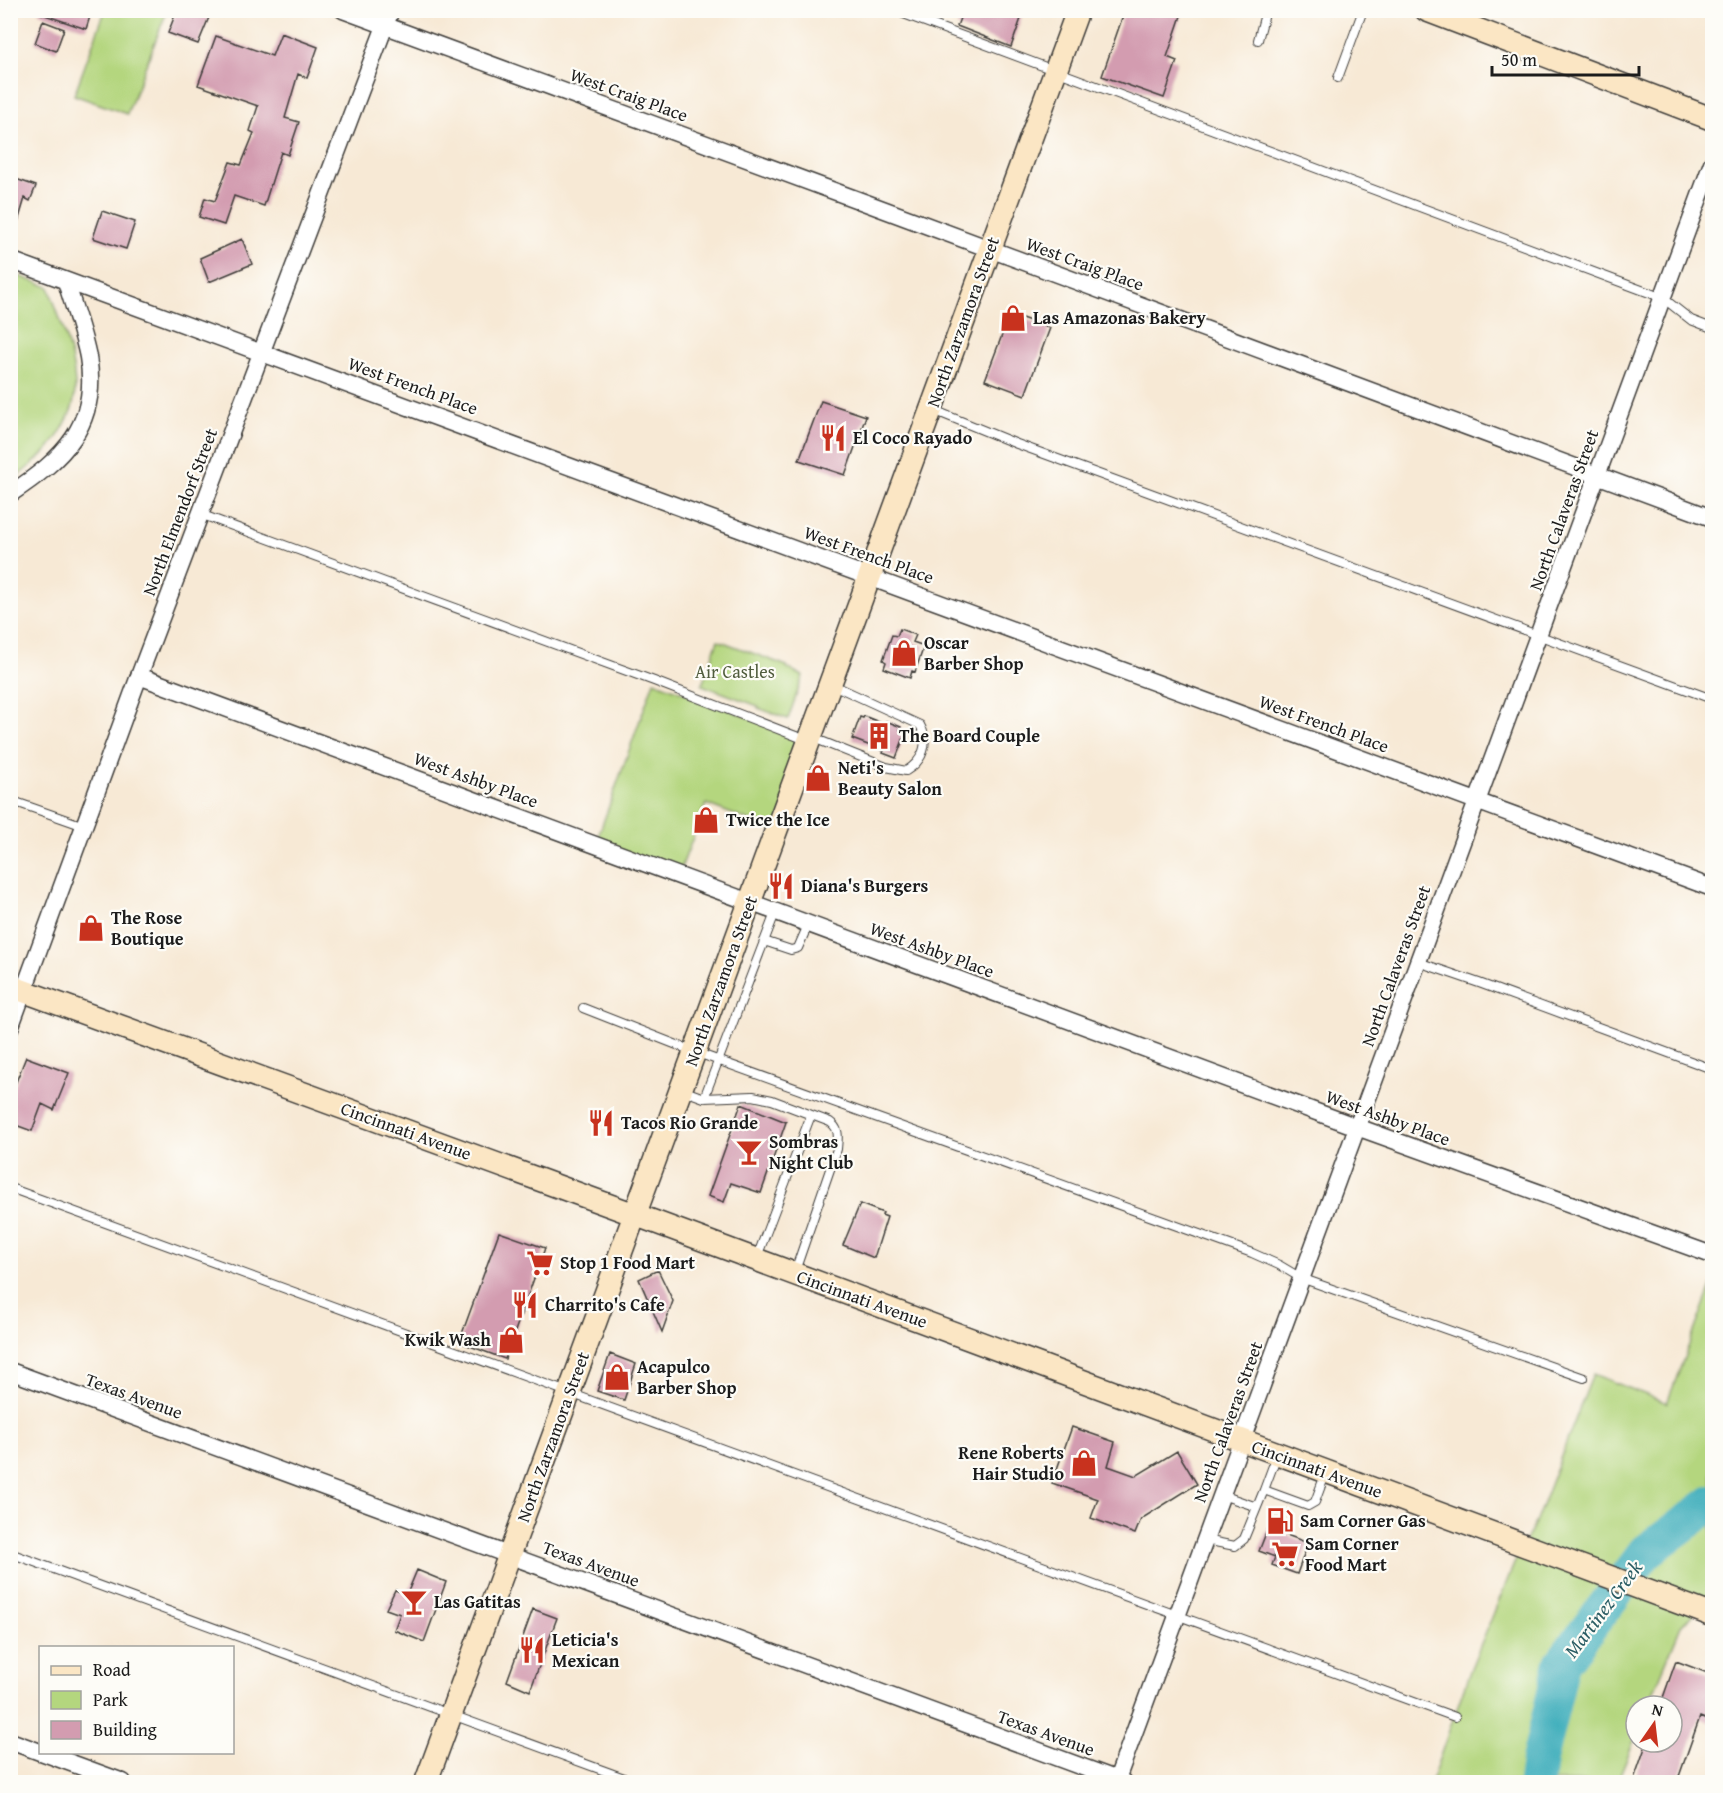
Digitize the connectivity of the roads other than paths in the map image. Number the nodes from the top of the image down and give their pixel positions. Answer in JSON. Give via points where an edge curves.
{"nodes":[{"id":1,"x":343,"y":10,"type":"edge"},
{"id":2,"x":893,"y":10,"type":"edge"},
{"id":3,"x":1078,"y":10,"type":"edge"},
{"id":4,"x":1266,"y":10,"type":"edge"},
{"id":5,"x":1363,"y":10,"type":"edge"},
{"id":6,"x":1426,"y":10,"type":"edge"},
{"id":7,"x":388,"y":18,"type":"edge"},
{"id":8,"x":1258,"y":40,"type":"dead end"},
{"id":9,"x":1056,"y":70,"type":"junction"},
{"id":10,"x":1338,"y":78,"type":"dead end"},
{"id":11,"x":1713,"y":119,"type":"edge"},
{"id":12,"x":1713,"y":163,"type":"edge"},
{"id":13,"x":990,"y":250,"type":"junction"},
{"id":14,"x":10,"y":260,"type":"edge"},
{"id":15,"x":66,"y":281,"type":"junction"},
{"id":16,"x":1663,"y":298,"type":"junction"},
{"id":17,"x":1713,"y":328,"type":"edge"},
{"id":18,"x":261,"y":351,"type":"junction"},
{"id":19,"x":931,"y":409,"type":"junction"},
{"id":20,"x":1598,"y":475,"type":"junction"},
{"id":21,"x":10,"y":494,"type":"edge"},
{"id":22,"x":200,"y":514,"type":"junction"},
{"id":23,"x":1713,"y":518,"type":"edge"},
{"id":24,"x":870,"y":576,"type":"junction"},
{"id":25,"x":1538,"y":636,"type":"junction"},
{"id":26,"x":139,"y":676,"type":"junction"},
{"id":27,"x":831,"y":684,"type":"junction"},
{"id":28,"x":1713,"y":699,"type":"edge"},
{"id":29,"x":810,"y":739,"type":"junction"},
{"id":30,"x":10,"y":800,"type":"edge"},
{"id":31,"x":1477,"y":802,"type":"junction"},
{"id":32,"x":85,"y":826,"type":"junction"},
{"id":33,"x":1713,"y":888,"type":"edge"},
{"id":34,"x":750,"y":903,"type":"junction"},
{"id":35,"x":775,"y":913,"type":"junction"},
{"id":36,"x":808,"y":925,"type":"junction"},
{"id":37,"x":764,"y":941,"type":"junction"},
{"id":38,"x":1418,"y":962,"type":"junction"},
{"id":39,"x":17,"y":989,"type":"edge"},
{"id":40,"x":583,"y":1008,"type":"dead end"},
{"id":41,"x":10,"y":1029,"type":"edge"},
{"id":42,"x":695,"y":1052,"type":"junction"},
{"id":43,"x":719,"y":1061,"type":"junction"},
{"id":44,"x":1713,"y":1069,"type":"edge"},
{"id":45,"x":681,"y":1090,"type":"junction"},
{"id":46,"x":704,"y":1098,"type":"junction"},
{"id":47,"x":811,"y":1115,"type":"junction"},
{"id":48,"x":1357,"y":1127,"type":"junction"},
{"id":49,"x":10,"y":1188,"type":"edge"},
{"id":50,"x":635,"y":1215,"type":"junction"},
{"id":51,"x":1713,"y":1255,"type":"edge"},
{"id":52,"x":756,"y":1260,"type":"junction"},
{"id":53,"x":794,"y":1274,"type":"junction"},
{"id":54,"x":1301,"y":1278,"type":"junction"},
{"id":55,"x":10,"y":1371,"type":"edge"},
{"id":56,"x":1584,"y":1378,"type":"dead end"},
{"id":57,"x":570,"y":1392,"type":"junction"},
{"id":58,"x":1242,"y":1441,"type":"junction"},
{"id":59,"x":1277,"y":1454,"type":"junction"},
{"id":60,"x":1326,"y":1472,"type":"junction"},
{"id":61,"x":1264,"y":1490,"type":"junction"},
{"id":62,"x":1222,"y":1495,"type":"junction"},
{"id":63,"x":1257,"y":1507,"type":"junction"},
{"id":64,"x":1205,"y":1540,"type":"junction"},
{"id":65,"x":10,"y":1553,"type":"edge"},
{"id":66,"x":510,"y":1555,"type":"junction"},
{"id":67,"x":1707,"y":1613,"type":"edge"},
{"id":68,"x":1177,"y":1616,"type":"junction"},
{"id":69,"x":451,"y":1715,"type":"junction"},
{"id":70,"x":1455,"y":1716,"type":"dead end"},
{"id":71,"x":10,"y":1741,"type":"edge"},
{"id":72,"x":39,"y":1751,"type":"edge"},
{"id":73,"x":46,"y":1754,"type":"edge"},
{"id":74,"x":123,"y":1782,"type":"edge"},
{"id":75,"x":426,"y":1782,"type":"edge"},
{"id":76,"x":635,"y":1782,"type":"edge"},
{"id":77,"x":1118,"y":1782,"type":"edge"}],
"edges":[{"from":1,"to":7,"type":"street","name":"West Craig Place"},
{"from":2,"to":9,"type":"lane"},
{"from":3,"to":9,"type":"street","name":"North Zarzamora Street"},
{"from":4,"to":8,"type":"lane"},
{"from":5,"to":10,"type":"lane"},
{"from":6,"to":11,"type":"street"},
{"from":7,"to":13,"type":"street","name":"West Craig Place"},
{"from":7,"to":18,"type":"street","name":"North Elmendorf Street"},
{"from":9,"to":13,"type":"street","name":"North Zarzamora Street"},
{"from":9,"to":16,"type":"lane"},
{"from":12,"to":16,"type":"street","name":"North Calaveras Street"},
{"from":13,"to":19,"type":"street","name":"North Zarzamora Street"},
{"from":13,"to":20,"type":"street","name":"West Craig Place"},
{"from":14,"to":15,"type":"street","name":"West French Place"},
{"from":15,"to":18,"type":"street","name":"West French Place"},
{"from":15,"to":21,"type":"street","via":[[87,355],[91,390],[85,416],[66,449]]},
{"from":16,"to":17,"type":"lane","via":[[1691,320]]},
{"from":16,"to":20,"type":"street","name":"North Calaveras Street"},
{"from":18,"to":22,"type":"street","name":"North Elmendorf Street"},
{"from":18,"to":24,"type":"street","name":"West French Place"},
{"from":19,"to":24,"type":"street","name":"North Zarzamora Street"},
{"from":19,"to":25,"type":"lane"},
{"from":20,"to":23,"type":"street","name":"West Craig Place"},
{"from":20,"to":25,"type":"street","name":"North Calaveras Street"},
{"from":22,"to":26,"type":"street","name":"North Elmendorf Street"},
{"from":22,"to":29,"type":"lane"},
{"from":24,"to":27,"type":"street","name":"North Zarzamora Street"},
{"from":24,"to":31,"type":"street","name":"West French Place"},
{"from":25,"to":28,"type":"lane"},
{"from":25,"to":31,"type":"street","name":"North Calaveras Street"},
{"from":26,"to":32,"type":"street","name":"North Elmendorf Street"},
{"from":26,"to":34,"type":"street","name":"West Ashby Place"},
{"from":27,"to":29,"type":"street","name":"North Zarzamora Street"},
{"from":27,"to":29,"type":"lane","via":[[920,725],[925,734],[923,750],[917,764],[906,771]]},
{"from":29,"to":34,"type":"street","name":"North Zarzamora Street"},
{"from":30,"to":32,"type":"lane"},
{"from":31,"to":33,"type":"street","name":"West French Place"},
{"from":31,"to":38,"type":"street","name":"North Calaveras Street"},
{"from":32,"to":39,"type":"street","name":"North Elmendorf Street"},
{"from":34,"to":35,"type":"street","name":"West Ashby Place"},
{"from":34,"to":42,"type":"street","name":"North Zarzamora Street"},
{"from":35,"to":36,"type":"street","name":"West Ashby Place"},
{"from":35,"to":37,"type":"lane"},
{"from":36,"to":37,"type":"lane","via":[[795,950]]},
{"from":36,"to":48,"type":"street","name":"West Ashby Place"},
{"from":37,"to":43,"type":"lane"},
{"from":38,"to":44,"type":"lane"},
{"from":38,"to":48,"type":"street","name":"North Calaveras Street"},
{"from":39,"to":41,"type":"street","name":"North Elmendorf Street"},
{"from":39,"to":50,"type":"street","name":"Cincinnati Avenue"},
{"from":40,"to":42,"type":"lane"},
{"from":42,"to":43,"type":"lane"},
{"from":42,"to":45,"type":"street","name":"North Zarzamora Street"},
{"from":43,"to":46,"type":"lane"},
{"from":43,"to":54,"type":"lane","via":[[1252,1253]]},
{"from":45,"to":46,"type":"lane"},
{"from":45,"to":50,"type":"street","name":"North Zarzamora Street"},
{"from":46,"to":47,"type":"lane","via":[[753,1096]]},
{"from":47,"to":52,"type":"lane"},
{"from":47,"to":53,"type":"lane","via":[[836,1127],[837,1149]]},
{"from":48,"to":51,"type":"street","name":"West Ashby Place"},
{"from":48,"to":54,"type":"street","name":"North Calaveras Street"},
{"from":49,"to":57,"type":"lane"},
{"from":50,"to":52,"type":"street","name":"Cincinnati Avenue"},
{"from":50,"to":57,"type":"street","name":"North Zarzamora Street"},
{"from":52,"to":53,"type":"street","name":"Cincinnati Avenue"},
{"from":53,"to":58,"type":"street","name":"Cincinnati Avenue"},
{"from":54,"to":56,"type":"lane"},
{"from":54,"to":58,"type":"street","name":"North Calaveras Street"},
{"from":55,"to":66,"type":"street","name":"Texas Avenue"},
{"from":57,"to":66,"type":"street","name":"North Zarzamora Street"},
{"from":57,"to":68,"type":"lane"},
{"from":58,"to":59,"type":"street","name":"Cincinnati Avenue"},
{"from":58,"to":62,"type":"street","name":"North Calaveras Street"},
{"from":59,"to":60,"type":"street","name":"Cincinnati Avenue"},
{"from":59,"to":61,"type":"lane"},
{"from":60,"to":61,"type":"lane","via":[[1315,1502],[1308,1506]]},
{"from":60,"to":67,"type":"street","name":"Cincinnati Avenue"},
{"from":61,"to":63,"type":"lane"},
{"from":62,"to":63,"type":"lane"},
{"from":62,"to":64,"type":"street","name":"North Calaveras Street"},
{"from":63,"to":64,"type":"lane","via":[[1244,1539],[1235,1546]]},
{"from":64,"to":68,"type":"street","name":"North Calaveras Street"},
{"from":65,"to":69,"type":"lane"},
{"from":66,"to":69,"type":"street","name":"North Zarzamora Street"},
{"from":66,"to":77,"type":"street","name":"Texas Avenue"},
{"from":68,"to":70,"type":"lane"},
{"from":68,"to":77,"type":"street","name":"North Calaveras Street"},
{"from":69,"to":75,"type":"street","name":"North Zarzamora Street"},
{"from":69,"to":76,"type":"lane"},
{"from":71,"to":72,"type":"street"},
{"from":73,"to":74,"type":"street"}]}
